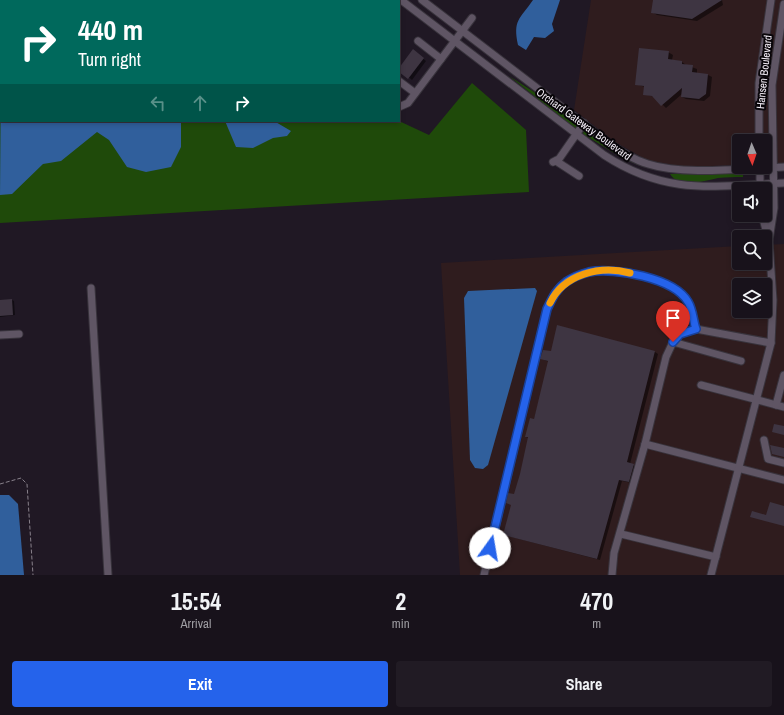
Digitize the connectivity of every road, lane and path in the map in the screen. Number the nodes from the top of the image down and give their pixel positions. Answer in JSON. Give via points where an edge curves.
{"nodes":[{"id":1,"x":401,"y":0,"type":"edge"},
{"id":2,"x":422,"y":0,"type":"edge"},
{"id":3,"x":771,"y":0,"type":"edge"},
{"id":4,"x":784,"y":4,"type":"edge"},
{"id":5,"x":472,"y":18,"type":"dead end"},
{"id":6,"x":783,"y":18,"type":"edge"},
{"id":7,"x":462,"y":31,"type":"junction"},
{"id":8,"x":418,"y":41,"type":"dead end"},
{"id":9,"x":455,"y":41,"type":"junction"},
{"id":10,"x":441,"y":60,"type":"junction"},
{"id":11,"x":400,"y":81,"type":"edge"},
{"id":12,"x":415,"y":93,"type":"junction"},
{"id":13,"x":400,"y":107,"type":"edge"},
{"id":14,"x":584,"y":124,"type":"junction"},
{"id":15,"x":577,"y":134,"type":"junction"},
{"id":16,"x":759,"y":134,"type":"edge"},
{"id":17,"x":774,"y":167,"type":"junction"},
{"id":18,"x":784,"y":167,"type":"edge"},
{"id":19,"x":732,"y":168,"type":"edge"},
{"id":20,"x":579,"y":176,"type":"dead end"},
{"id":21,"x":784,"y":183,"type":"edge"},
{"id":22,"x":774,"y":184,"type":"junction"},
{"id":23,"x":732,"y":187,"type":"edge"},
{"id":24,"x":771,"y":230,"type":"edge"},
{"id":25,"x":771,"y":270,"type":"edge"},
{"id":26,"x":91,"y":288,"type":"dead end"},
{"id":27,"x":696,"y":329,"type":"junction"},
{"id":28,"x":19,"y":334,"type":"dead end"},
{"id":29,"x":0,"y":335,"type":"edge"},
{"id":30,"x":673,"y":342,"type":"junction"},
{"id":31,"x":771,"y":343,"type":"junction"},
{"id":32,"x":741,"y":361,"type":"dead end"},
{"id":33,"x":784,"y":375,"type":"edge"},
{"id":34,"x":701,"y":385,"type":"dead end"},
{"id":35,"x":783,"y":386,"type":"edge"},
{"id":36,"x":756,"y":400,"type":"junction"},
{"id":37,"x":776,"y":405,"type":"junction"},
{"id":38,"x":784,"y":407,"type":"edge"},
{"id":39,"x":764,"y":440,"type":"dead end"},
{"id":40,"x":645,"y":444,"type":"junction"},
{"id":41,"x":784,"y":463,"type":"edge"},
{"id":42,"x":738,"y":468,"type":"junction"},
{"id":43,"x":784,"y":480,"type":"edge"},
{"id":44,"x":0,"y":484,"type":"edge"},
{"id":45,"x":621,"y":534,"type":"junction"},
{"id":46,"x":716,"y":557,"type":"junction"},
{"id":47,"x":33,"y":575,"type":"edge"},
{"id":48,"x":108,"y":575,"type":"edge"},
{"id":49,"x":484,"y":575,"type":"edge"},
{"id":50,"x":612,"y":575,"type":"edge"},
{"id":51,"x":711,"y":575,"type":"edge"}],
"edges":[{"from":1,"to":9,"type":"street","name":"Orchard Gateway Boulevard"},
{"from":2,"to":7,"type":"street","name":"Orchard Gateway Boulevard"},
{"from":3,"to":16,"type":"street","name":"Hansen Boulevard","via":[[759,83]]},
{"from":4,"to":6,"type":"street","name":"Hansen Boulevard"},
{"from":5,"to":7,"type":"street"},
{"from":6,"to":17,"type":"street","name":"Hansen Boulevard","via":[[772,85]]},
{"from":7,"to":9,"type":"street"},
{"from":7,"to":14,"type":"street","name":"Orchard Gateway Boulevard"},
{"from":8,"to":10,"type":"street"},
{"from":9,"to":10,"type":"street"},
{"from":9,"to":15,"type":"street","name":"Orchard Gateway Boulevard"},
{"from":10,"to":12,"type":"street"},
{"from":11,"to":12,"type":"street"},
{"from":12,"to":13,"type":"street","via":[[408,103]]},
{"from":14,"to":15,"type":"street"},
{"from":14,"to":19,"type":"street","name":"Orchard Gateway Boulevard","via":[[641,162],[659,167],[694,170]]},
{"from":15,"to":20,"type":"street","via":[[555,161]]},
{"from":15,"to":23,"type":"street","name":"Orchard Gateway Boulevard","via":[[620,165],[655,180],[692,186]]},
{"from":17,"to":18,"type":"street","name":"Orchard Gateway Boulevard"},
{"from":17,"to":22,"type":"street","name":"Hansen Boulevard"},
{"from":21,"to":22,"type":"street","name":"Orchard Gateway Boulevard"},
{"from":22,"to":24,"type":"street","name":"Hansen Boulevard"},
{"from":25,"to":31,"type":"street","via":[[773,300]]},
{"from":26,"to":48,"type":"street"},
{"from":27,"to":30,"type":"street","via":[[680,334]]},
{"from":27,"to":31,"type":"street"},
{"from":27,"to":49,"type":"street","via":[[688,302],[677,292],[650,278],[627,272],[589,272],[567,282],[555,292],[547,309]]},
{"from":28,"to":29,"type":"street"},
{"from":30,"to":32,"type":"street"},
{"from":30,"to":40,"type":"street","via":[[666,357]]},
{"from":31,"to":36,"type":"street"},
{"from":33,"to":35,"type":"street"},
{"from":34,"to":36,"type":"street"},
{"from":35,"to":37,"type":"street"},
{"from":36,"to":37,"type":"street"},
{"from":36,"to":42,"type":"street"},
{"from":37,"to":38,"type":"street"},
{"from":39,"to":41,"type":"street","via":[[768,459]]},
{"from":40,"to":42,"type":"street"},
{"from":40,"to":45,"type":"street"},
{"from":42,"to":43,"type":"street"},
{"from":42,"to":46,"type":"street"},
{"from":44,"to":47,"type":"path","via":[[21,478],[27,484]]},
{"from":45,"to":46,"type":"street"},
{"from":45,"to":50,"type":"street","via":[[614,553]]},
{"from":46,"to":51,"type":"street"}]}
